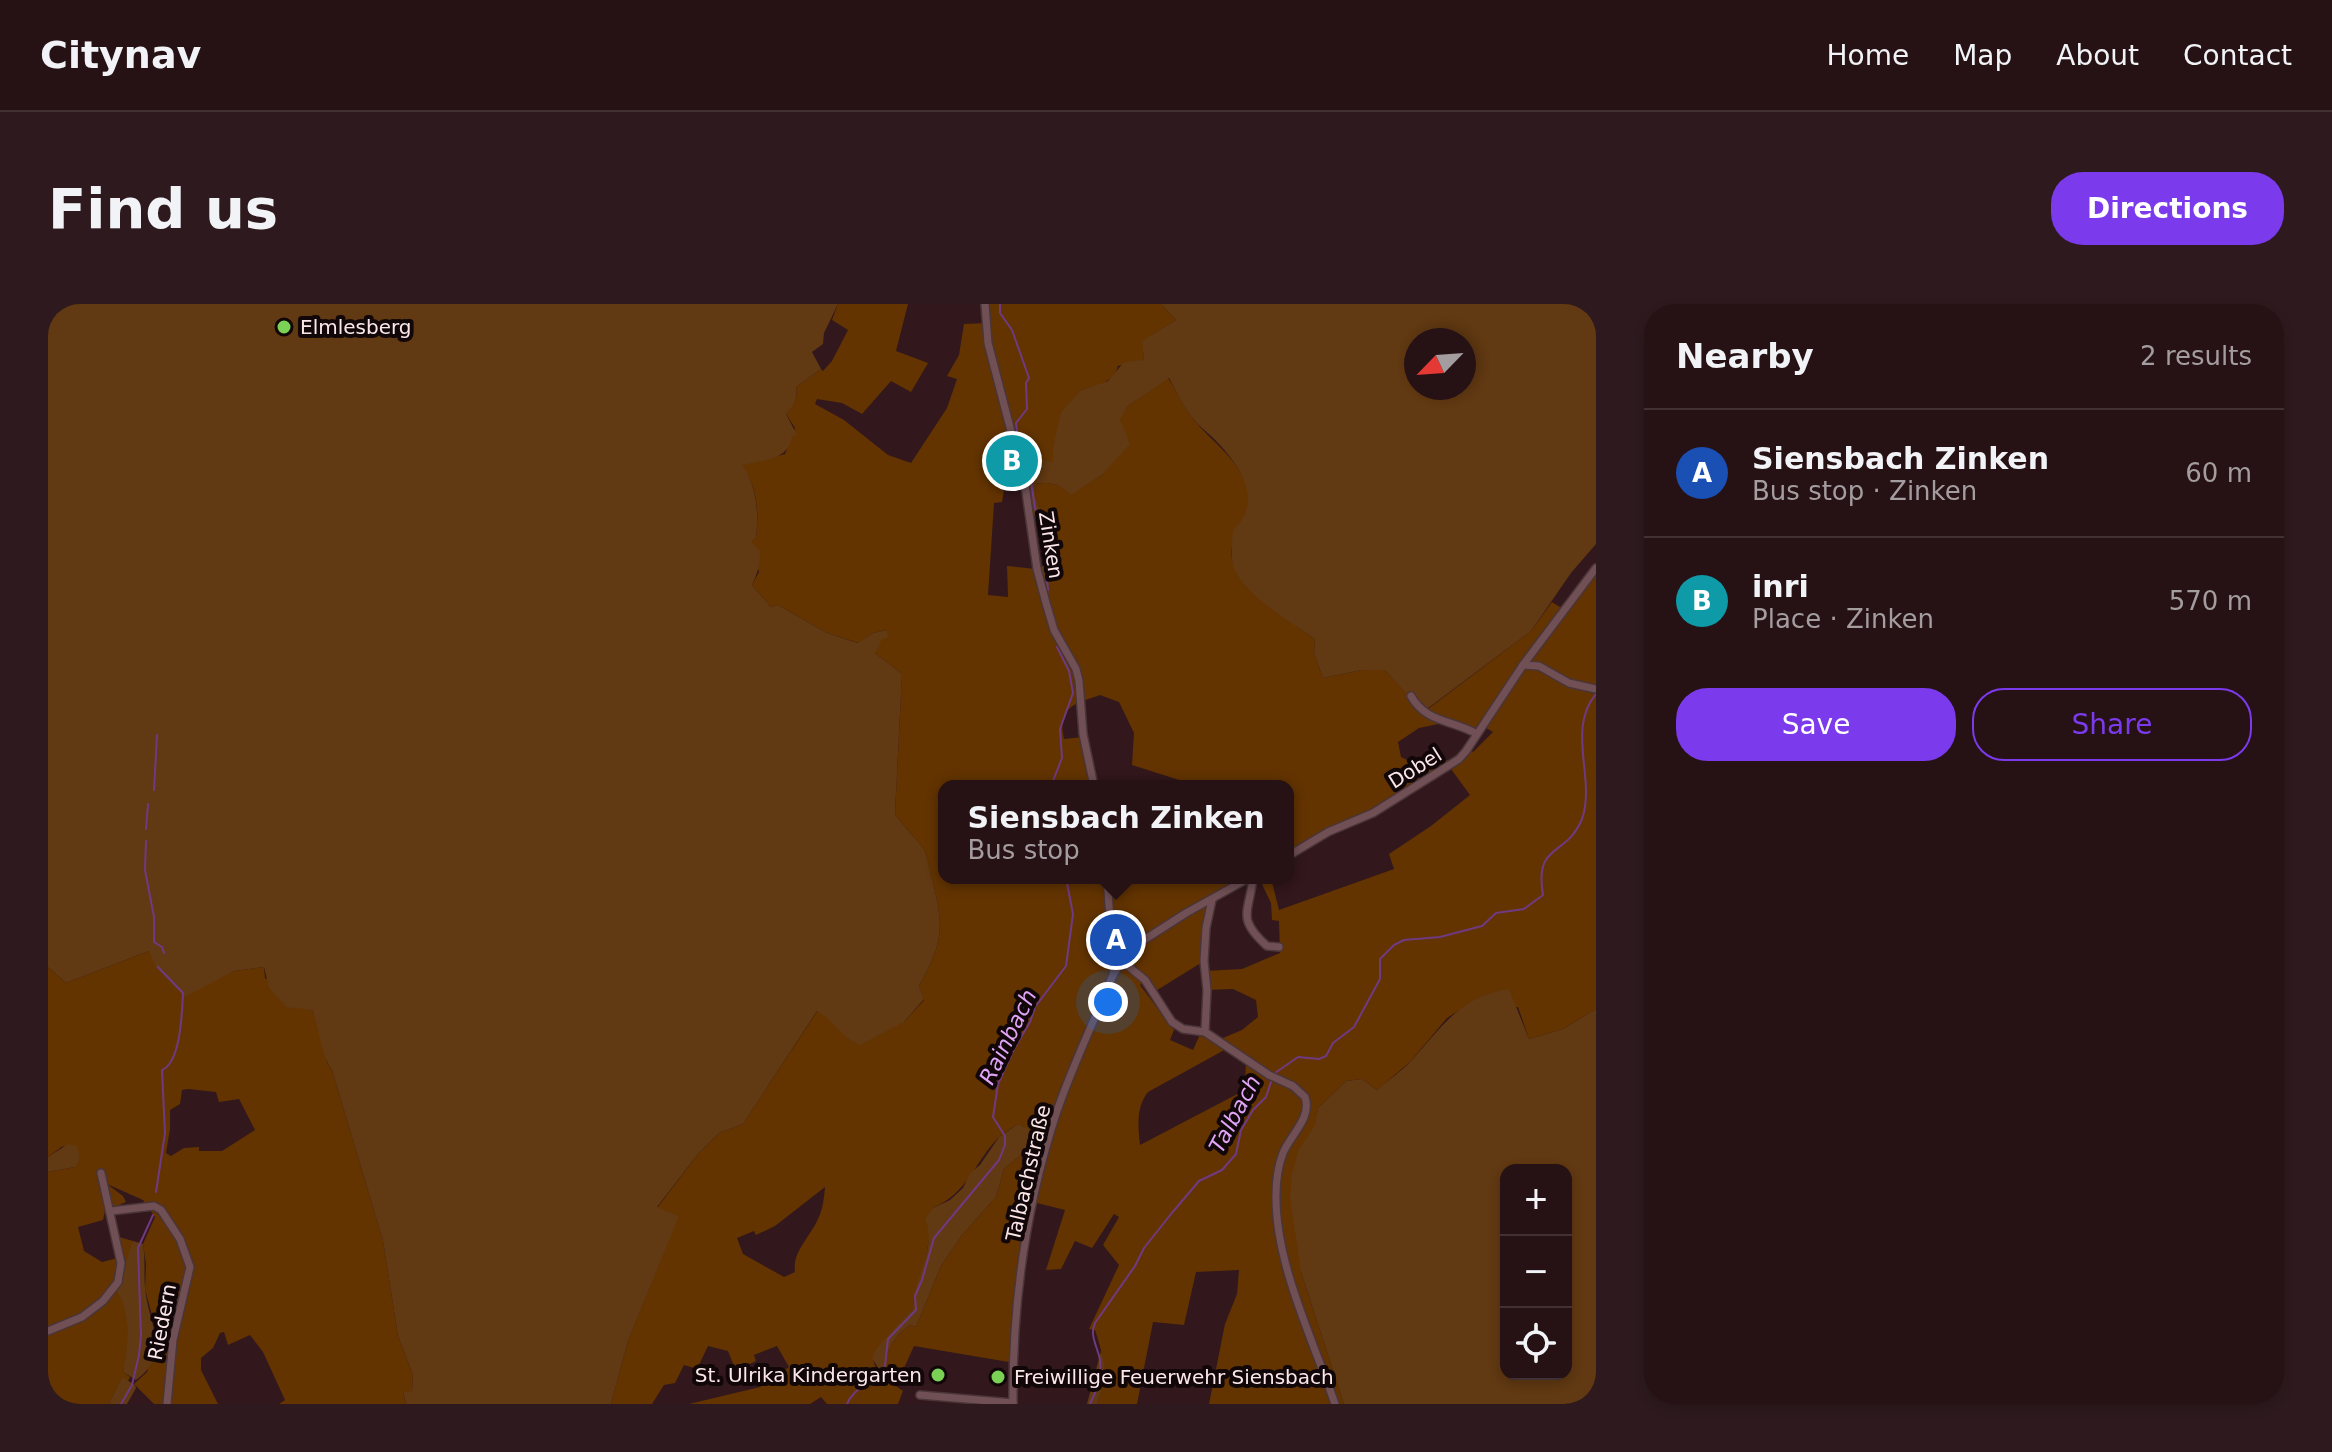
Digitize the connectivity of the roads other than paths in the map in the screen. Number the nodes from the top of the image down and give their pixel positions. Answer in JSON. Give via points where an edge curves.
{"nodes":[{"id":1,"x":985,"y":304,"type":"edge"},
{"id":2,"x":1596,"y":568,"type":"edge"},
{"id":3,"x":1536,"y":649,"type":"junction"},
{"id":4,"x":1523,"y":665,"type":"junction"},
{"id":5,"x":1539,"y":666,"type":"junction"},
{"id":6,"x":1595,"y":689,"type":"edge"},
{"id":7,"x":1411,"y":696,"type":"dead end"},
{"id":8,"x":1477,"y":734,"type":"junction"},
{"id":9,"x":1093,"y":780,"type":"edge"},
{"id":10,"x":1294,"y":852,"type":"edge"},
{"id":11,"x":1107,"y":884,"type":"edge"},
{"id":12,"x":1240,"y":884,"type":"edge"},
{"id":13,"x":1250,"y":884,"type":"edge"},
{"id":14,"x":1212,"y":900,"type":"junction"},
{"id":15,"x":1111,"y":942,"type":"junction"},
{"id":16,"x":1133,"y":947,"type":"junction"},
{"id":17,"x":1279,"y":947,"type":"dead end"},
{"id":18,"x":1123,"y":962,"type":"junction"},
{"id":19,"x":1114,"y":973,"type":"junction"},
{"id":20,"x":1205,"y":1032,"type":"junction"},
{"id":21,"x":101,"y":1173,"type":"dead end"},
{"id":22,"x":111,"y":1211,"type":"junction"},
{"id":23,"x":48,"y":1331,"type":"edge"},
{"id":24,"x":920,"y":1395,"type":"dead end"},
{"id":25,"x":167,"y":1404,"type":"edge"},
{"id":26,"x":1014,"y":1404,"type":"edge"},
{"id":27,"x":1335,"y":1404,"type":"edge"}],
"edges":[{"from":1,"to":9,"type":"street","name":"Zinken","via":[[988,343],[1025,485],[1044,598],[1079,681]]},
{"from":2,"to":3,"type":"street","name":"Dobel"},
{"from":3,"to":4,"type":"street","name":"Dobel"},
{"from":3,"to":5,"type":"street"},
{"from":4,"to":5,"type":"street"},
{"from":4,"to":8,"type":"street","name":"Dobel"},
{"from":5,"to":6,"type":"street","via":[[1569,683]]},
{"from":7,"to":8,"type":"street","via":[[1423,712]]},
{"from":8,"to":10,"type":"street","name":"Dobel","via":[[1450,766]]},
{"from":11,"to":15,"type":"street"},
{"from":12,"to":14,"type":"street"},
{"from":13,"to":17,"type":"street","via":[[1247,923],[1267,946]]},
{"from":14,"to":16,"type":"street"},
{"from":14,"to":20,"type":"street","via":[[1205,947]]},
{"from":15,"to":16,"type":"street","via":[[1124,937]]},
{"from":15,"to":19,"type":"street"},
{"from":16,"to":18,"type":"street"},
{"from":18,"to":19,"type":"street","name":"Talbachstraße"},
{"from":18,"to":20,"type":"street","via":[[1145,980],[1172,1022]]},
{"from":19,"to":26,"type":"street","name":"Talbachstraße","via":[[1057,1110],[1033,1202],[1019,1283]]},
{"from":20,"to":27,"type":"street","via":[[1302,1092],[1307,1105],[1284,1152],[1276,1199],[1286,1265]]},
{"from":21,"to":22,"type":"street"},
{"from":22,"to":23,"type":"street","via":[[121,1263],[116,1286],[82,1317]]},
{"from":22,"to":25,"type":"street","name":"Riedern","via":[[154,1206],[161,1210],[190,1267],[173,1340]]},
{"from":24,"to":26,"type":"street"}]}
